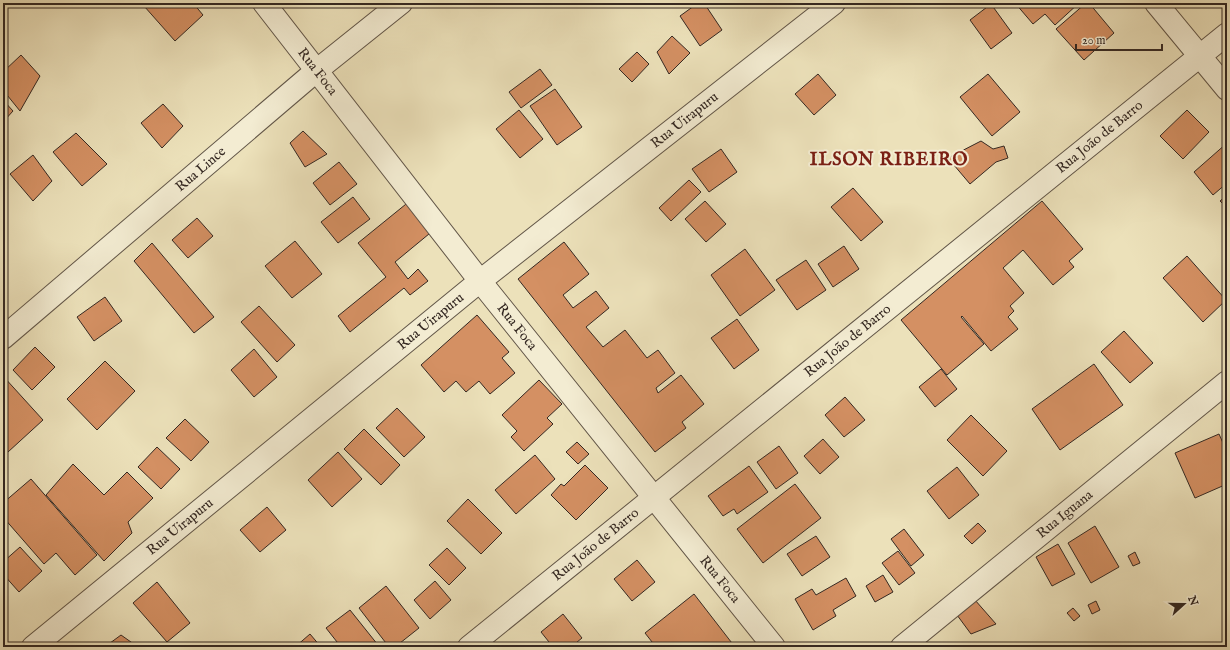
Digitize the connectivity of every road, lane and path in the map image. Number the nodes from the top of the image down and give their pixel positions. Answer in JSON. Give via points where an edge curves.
{"nodes":[{"id":1,"x":264,"y":3,"type":"edge"},
{"id":2,"x":401,"y":3,"type":"edge"},
{"id":3,"x":834,"y":3,"type":"edge"},
{"id":4,"x":1156,"y":3,"type":"edge"},
{"id":5,"x":1227,"y":34,"type":"edge"},
{"id":6,"x":1200,"y":56,"type":"junction"},
{"id":7,"x":316,"y":71,"type":"junction"},
{"id":8,"x":1227,"y":89,"type":"edge"},
{"id":9,"x":480,"y":281,"type":"junction"},
{"id":10,"x":3,"y":338,"type":"edge"},
{"id":11,"x":1227,"y":382,"type":"edge"},
{"id":12,"x":655,"y":498,"type":"junction"},
{"id":13,"x":33,"y":647,"type":"edge"},
{"id":14,"x":469,"y":647,"type":"edge"},
{"id":15,"x":774,"y":647,"type":"edge"},
{"id":16,"x":902,"y":647,"type":"edge"}],
"edges":[{"from":1,"to":7,"type":"street","name":"Rua Foca"},
{"from":2,"to":7,"type":"street","name":"Rua Lince"},
{"from":3,"to":9,"type":"street","name":"Rua Uirapuru"},
{"from":4,"to":6,"type":"street"},
{"from":5,"to":6,"type":"street","name":"Rua João de Barro"},
{"from":6,"to":8,"type":"street"},
{"from":6,"to":12,"type":"street","name":"Rua João de Barro"},
{"from":7,"to":9,"type":"street","name":"Rua Foca"},
{"from":7,"to":10,"type":"street","name":"Rua Lince"},
{"from":9,"to":12,"type":"street","name":"Rua Foca"},
{"from":9,"to":13,"type":"street","name":"Rua Uirapuru"},
{"from":11,"to":16,"type":"street","name":"Rua Iguana"},
{"from":12,"to":14,"type":"street","name":"Rua João de Barro"},
{"from":12,"to":15,"type":"street","name":"Rua Foca"}]}
